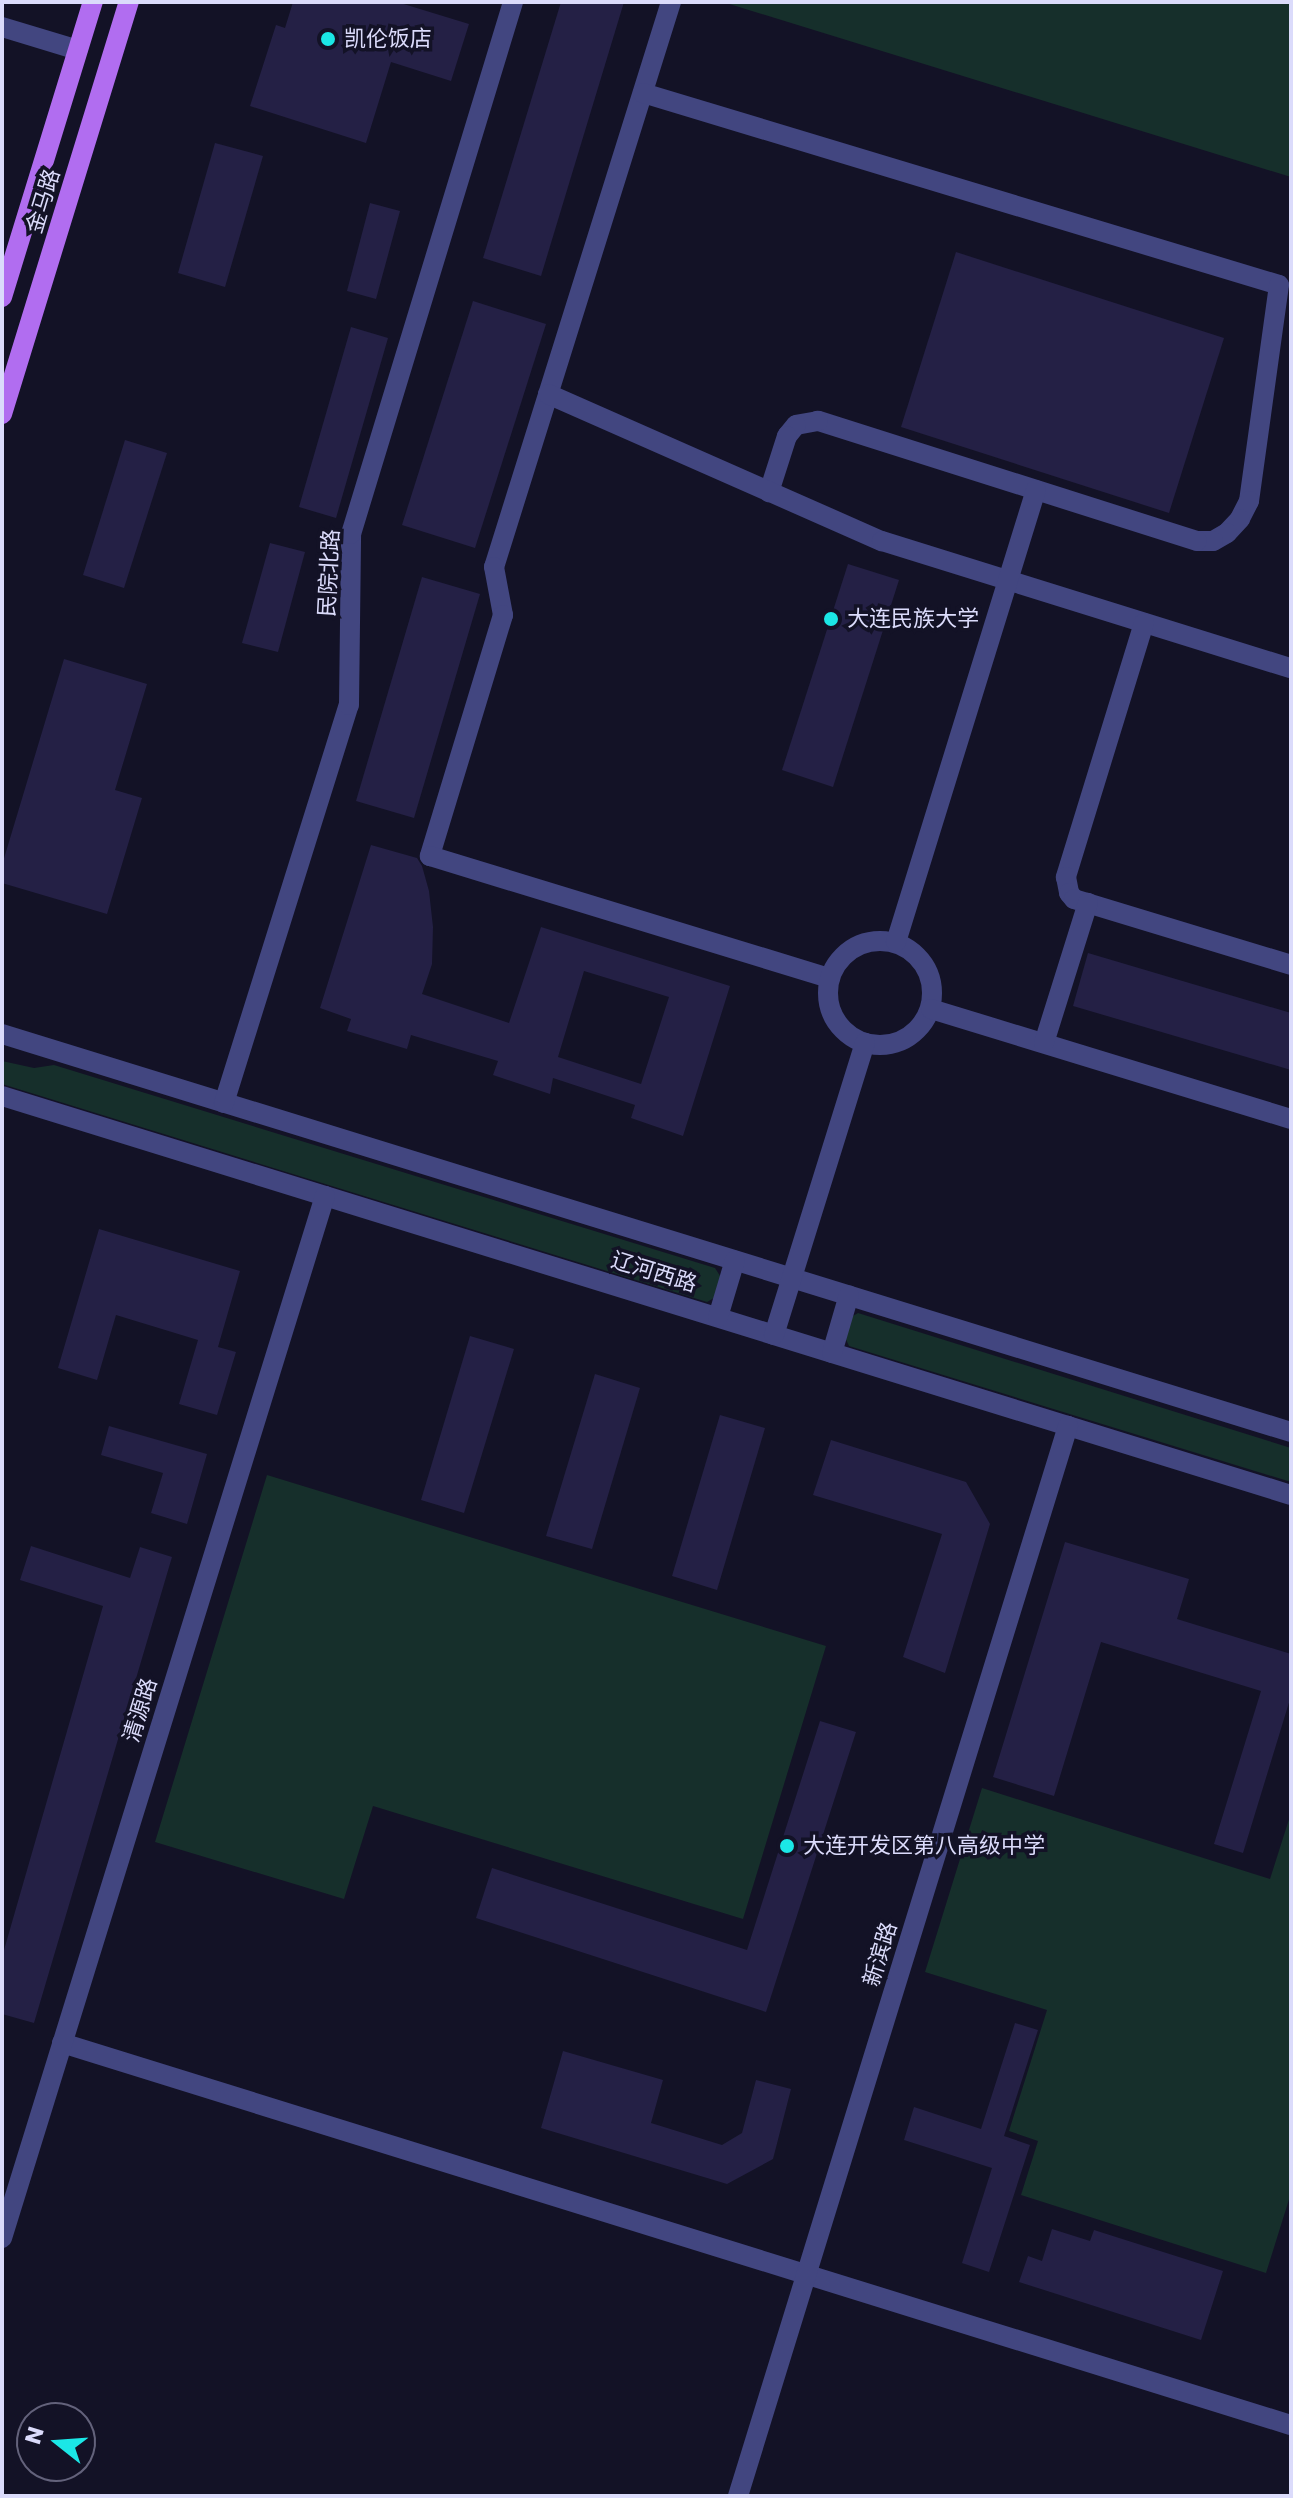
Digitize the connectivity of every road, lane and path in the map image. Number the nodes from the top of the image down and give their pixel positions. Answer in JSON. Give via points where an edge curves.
{"nodes":[{"id":1,"x":93,"y":2,"type":"edge"},
{"id":2,"x":129,"y":2,"type":"edge"},
{"id":3,"x":513,"y":2,"type":"edge"},
{"id":4,"x":671,"y":2,"type":"edge"},
{"id":5,"x":2,"y":27,"type":"edge"},
{"id":6,"x":78,"y":50,"type":"junction"},
{"id":7,"x":643,"y":93,"type":"junction"},
{"id":8,"x":2,"y":297,"type":"edge"},
{"id":9,"x":548,"y":394,"type":"junction"},
{"id":10,"x":2,"y":414,"type":"edge"},
{"id":11,"x":1036,"y":490,"type":"junction"},
{"id":12,"x":769,"y":492,"type":"junction"},
{"id":13,"x":1008,"y":581,"type":"junction"},
{"id":14,"x":1144,"y":623,"type":"junction"},
{"id":15,"x":1291,"y":668,"type":"edge"},
{"id":16,"x":1088,"y":903,"type":"junction"},
{"id":17,"x":896,"y":942,"type":"junction"},
{"id":18,"x":1291,"y":965,"type":"edge"},
{"id":19,"x":830,"y":978,"type":"junction"},
{"id":20,"x":931,"y":1009,"type":"junction"},
{"id":21,"x":2,"y":1034,"type":"edge"},
{"id":22,"x":865,"y":1043,"type":"junction"},
{"id":23,"x":1044,"y":1043,"type":"junction"},
{"id":24,"x":2,"y":1096,"type":"edge"},
{"id":25,"x":224,"y":1103,"type":"junction"},
{"id":26,"x":1291,"y":1119,"type":"edge"},
{"id":27,"x":325,"y":1196,"type":"junction"},
{"id":28,"x":735,"y":1260,"type":"junction"},
{"id":29,"x":792,"y":1278,"type":"junction"},
{"id":30,"x":849,"y":1295,"type":"junction"},
{"id":31,"x":718,"y":1317,"type":"junction"},
{"id":32,"x":774,"y":1335,"type":"junction"},
{"id":33,"x":832,"y":1353,"type":"junction"},
{"id":34,"x":1068,"y":1426,"type":"junction"},
{"id":35,"x":1291,"y":1432,"type":"edge"},
{"id":36,"x":1291,"y":1495,"type":"edge"},
{"id":37,"x":62,"y":2043,"type":"junction"},
{"id":38,"x":2,"y":2238,"type":"edge"},
{"id":39,"x":807,"y":2274,"type":"junction"},
{"id":40,"x":1291,"y":2425,"type":"edge"},
{"id":41,"x":738,"y":2496,"type":"edge"}],
"edges":[{"from":1,"to":6,"type":"main road","name":"金马路"},
{"from":2,"to":10,"type":"main road","name":"金马路"},
{"from":3,"to":25,"type":"street","name":"民院北路","via":[[351,534],[349,705]]},
{"from":4,"to":7,"type":"street"},
{"from":5,"to":6,"type":"street"},
{"from":6,"to":8,"type":"main road","name":"金马路"},
{"from":7,"to":9,"type":"street"},
{"from":7,"to":11,"type":"street","via":[[1279,285],[1249,501],[1227,533],[1213,541],[1197,541]]},
{"from":9,"to":12,"type":"street"},
{"from":9,"to":19,"type":"street","via":[[494,567],[503,615],[430,856]]},
{"from":11,"to":12,"type":"street","via":[[807,421],[787,436]]},
{"from":11,"to":13,"type":"street"},
{"from":12,"to":13,"type":"street","via":[[882,541]]},
{"from":13,"to":14,"type":"street"},
{"from":13,"to":17,"type":"street"},
{"from":14,"to":15,"type":"street"},
{"from":14,"to":16,"type":"street","via":[[1066,877],[1069,893]]},
{"from":16,"to":18,"type":"street"},
{"from":16,"to":23,"type":"street"},
{"from":17,"to":19,"type":"street","via":[[879,940],[848,951]]},
{"from":17,"to":20,"type":"street","via":[[917,955],[930,976]]},
{"from":19,"to":22,"type":"street","via":[[832,1014],[842,1029]]},
{"from":20,"to":22,"type":"street","via":[[909,1037],[892,1044]]},
{"from":20,"to":23,"type":"street"},
{"from":21,"to":25,"type":"street","name":"辽河西路"},
{"from":22,"to":29,"type":"street"},
{"from":23,"to":26,"type":"street"},
{"from":24,"to":27,"type":"street","name":"辽河西路"},
{"from":25,"to":28,"type":"street","name":"辽河西路"},
{"from":27,"to":31,"type":"street","name":"辽河西路"},
{"from":27,"to":37,"type":"street","name":"清源路"},
{"from":28,"to":29,"type":"street","name":"辽河西路"},
{"from":28,"to":31,"type":"street"},
{"from":29,"to":30,"type":"street","name":"辽河西路"},
{"from":29,"to":32,"type":"street"},
{"from":30,"to":33,"type":"street"},
{"from":30,"to":35,"type":"street","name":"辽河西路"},
{"from":31,"to":32,"type":"street","name":"辽河西路"},
{"from":32,"to":33,"type":"street","name":"辽河西路"},
{"from":33,"to":34,"type":"street","name":"辽河西路"},
{"from":34,"to":36,"type":"street","name":"辽河西路"},
{"from":34,"to":39,"type":"street","name":"新滨路"},
{"from":37,"to":38,"type":"street","name":"清源路"},
{"from":37,"to":39,"type":"street"},
{"from":39,"to":40,"type":"street"},
{"from":39,"to":41,"type":"street","name":"新滨路"}]}
